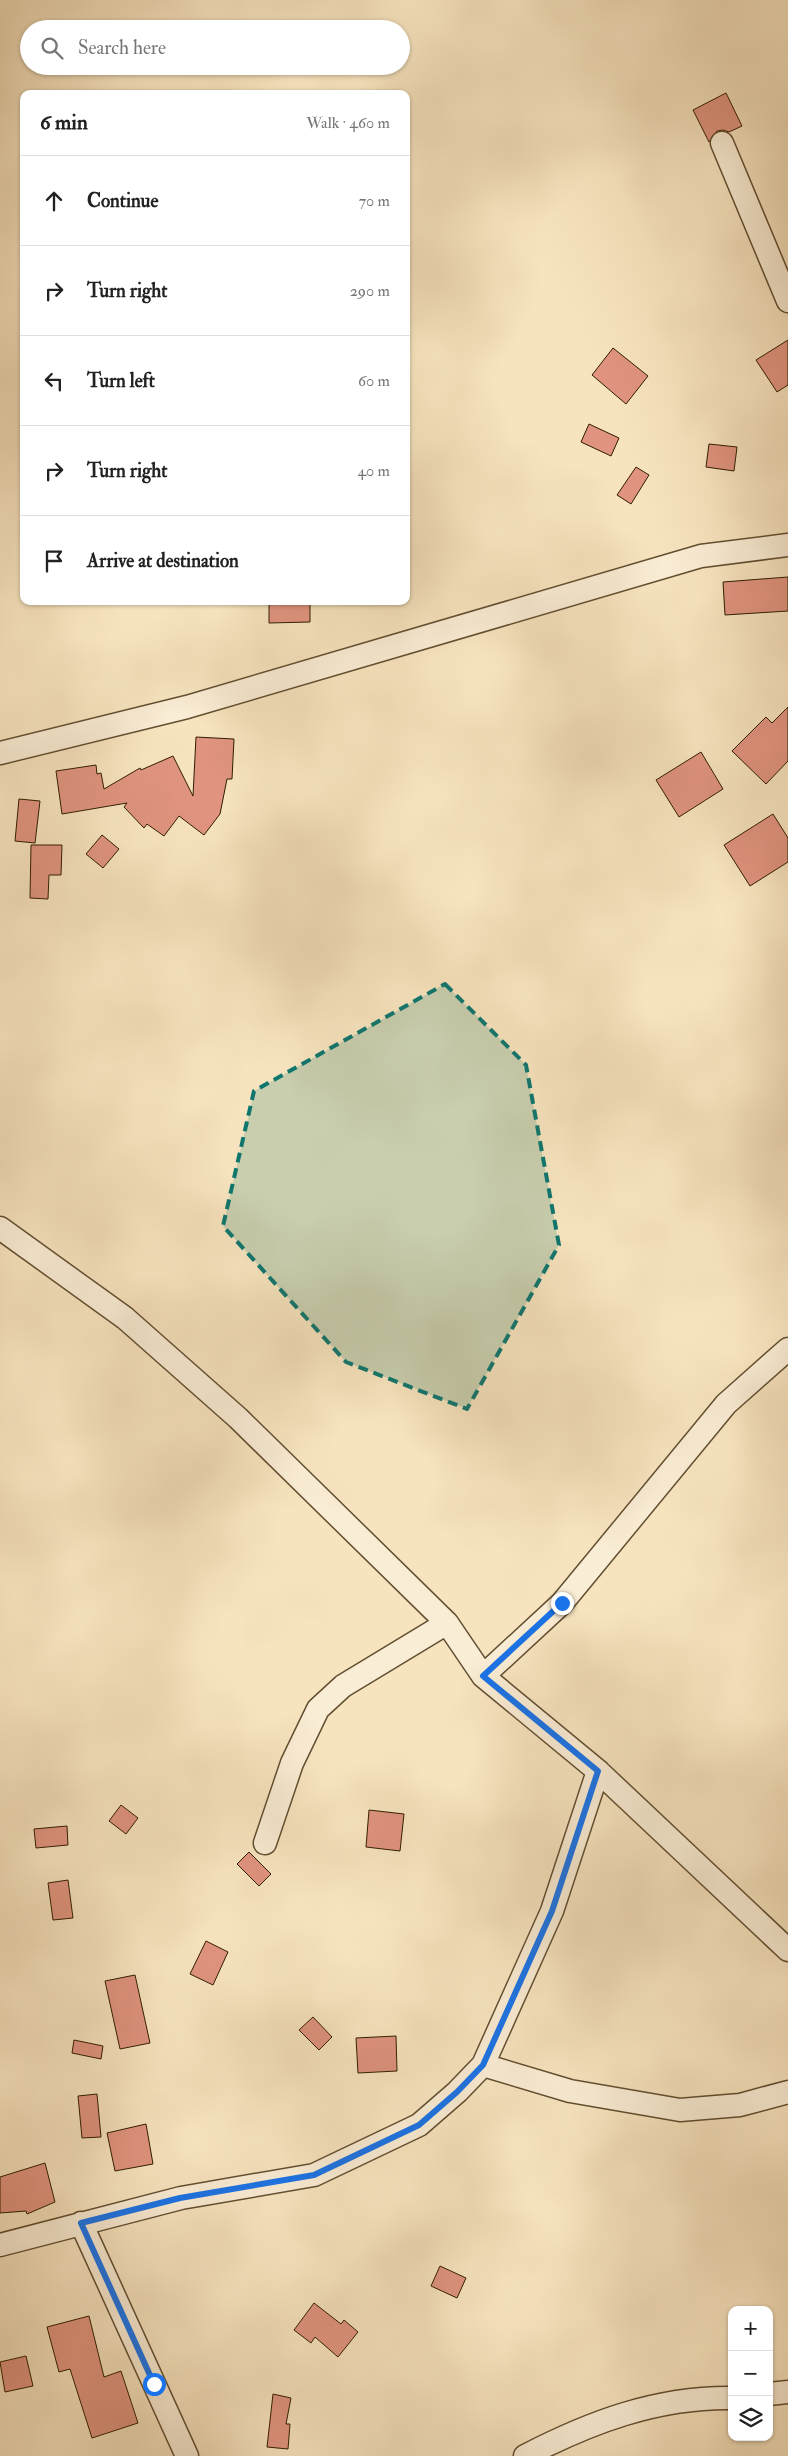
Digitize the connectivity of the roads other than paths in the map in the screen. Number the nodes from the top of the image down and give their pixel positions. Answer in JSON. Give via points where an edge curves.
{"nodes":[{"id":1,"x":722,"y":144,"type":"dead end"},
{"id":2,"x":788,"y":301,"type":"edge"},
{"id":3,"x":788,"y":545,"type":"edge"},
{"id":4,"x":0,"y":753,"type":"edge"},
{"id":5,"x":0,"y":1228,"type":"edge"},
{"id":6,"x":788,"y":1349,"type":"edge"},
{"id":7,"x":447,"y":1623,"type":"junction"},
{"id":8,"x":483,"y":1676,"type":"junction"},
{"id":9,"x":598,"y":1771,"type":"junction"},
{"id":10,"x":265,"y":1843,"type":"dead end"},
{"id":11,"x":788,"y":1950,"type":"edge"},
{"id":12,"x":483,"y":2065,"type":"junction"},
{"id":13,"x":788,"y":2092,"type":"edge"},
{"id":14,"x":81,"y":2223,"type":"junction"},
{"id":15,"x":0,"y":2245,"type":"edge"},
{"id":16,"x":788,"y":2392,"type":"edge"},
{"id":17,"x":773,"y":2394,"type":"edge"},
{"id":18,"x":728,"y":2398,"type":"edge"},
{"id":19,"x":187,"y":2456,"type":"edge"},
{"id":20,"x":525,"y":2456,"type":"edge"}],
"edges":[{"from":1,"to":2,"type":"street"},
{"from":3,"to":4,"type":"street","via":[[701,556],[187,707]]},
{"from":5,"to":7,"type":"street","via":[[125,1318],[238,1418]]},
{"from":6,"to":8,"type":"street","via":[[726,1404],[562,1603]]},
{"from":7,"to":8,"type":"street"},
{"from":7,"to":10,"type":"street","via":[[343,1686],[318,1709],[292,1763]]},
{"from":8,"to":9,"type":"street"},
{"from":9,"to":11,"type":"street"},
{"from":9,"to":12,"type":"street","via":[[552,1911]]},
{"from":12,"to":13,"type":"street","via":[[570,2091],[680,2110],[740,2105]]},
{"from":12,"to":14,"type":"street","via":[[419,2125],[314,2175],[180,2198]]},
{"from":14,"to":15,"type":"street"},
{"from":14,"to":19,"type":"street"},
{"from":16,"to":17,"type":"street"},
{"from":18,"to":20,"type":"street","via":[[699,2398],[636,2409]]}]}
